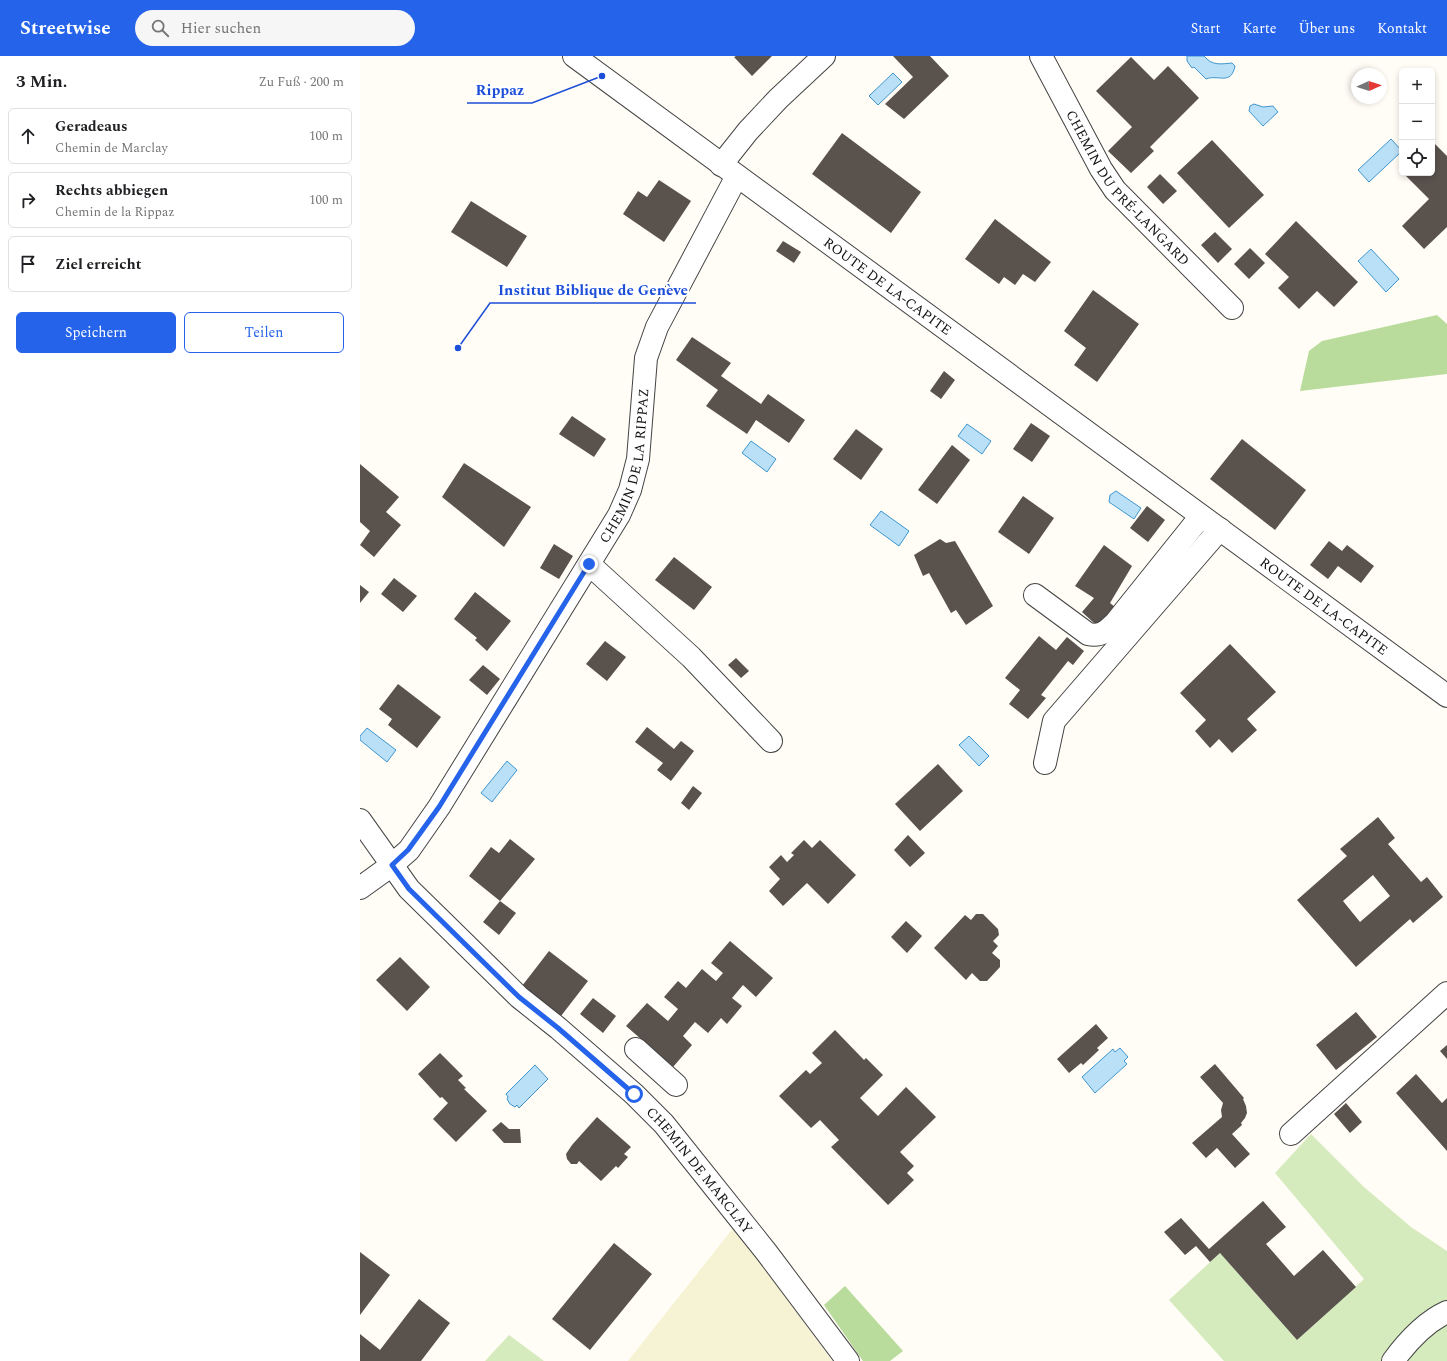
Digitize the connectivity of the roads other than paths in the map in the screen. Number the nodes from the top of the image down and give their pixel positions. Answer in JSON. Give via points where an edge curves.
{"nodes":[{"id":1,"x":574,"y":56,"type":"edge"},
{"id":2,"x":824,"y":56,"type":"edge"},
{"id":3,"x":1041,"y":56,"type":"edge"},
{"id":4,"x":729,"y":170,"type":"junction"},
{"id":5,"x":1232,"y":308,"type":"dead end"},
{"id":6,"x":1201,"y":516,"type":"junction"},
{"id":7,"x":1220,"y":529,"type":"junction"},
{"id":8,"x":589,"y":564,"type":"junction"},
{"id":9,"x":1035,"y":595,"type":"dead end"},
{"id":10,"x":1447,"y":696,"type":"edge"},
{"id":11,"x":770,"y":741,"type":"dead end"},
{"id":12,"x":1045,"y":763,"type":"dead end"},
{"id":13,"x":360,"y":820,"type":"edge"},
{"id":14,"x":392,"y":865,"type":"junction"},
{"id":15,"x":360,"y":888,"type":"edge"},
{"id":16,"x":1447,"y":994,"type":"edge"},
{"id":17,"x":636,"y":1049,"type":"dead end"},
{"id":18,"x":676,"y":1085,"type":"dead end"},
{"id":19,"x":1290,"y":1134,"type":"dead end"},
{"id":20,"x":1447,"y":1312,"type":"edge"},
{"id":21,"x":848,"y":1361,"type":"edge"},
{"id":22,"x":1393,"y":1361,"type":"edge"}],
"edges":[{"from":1,"to":4,"type":"street","name":"ROUTE DE LA-CAPITE"},
{"from":2,"to":4,"type":"street","name":"CHEMIN DE LA RIPPAZ","via":[[778,98],[748,131]]},
{"from":3,"to":5,"type":"street","name":"CHEMIN DU PRÉ-LANGARD","via":[[1101,169],[1115,190]]},
{"from":4,"to":6,"type":"street","name":"ROUTE DE LA-CAPITE"},
{"from":4,"to":8,"type":"street","name":"CHEMIN DE LA RIPPAZ","via":[[657,327],[646,358],[638,459],[630,490],[619,515]]},
{"from":6,"to":7,"type":"street","name":"ROUTE DE LA-CAPITE"},
{"from":6,"to":9,"type":"street","via":[[1116,622],[1096,636],[1088,634]]},
{"from":7,"to":10,"type":"street","name":"ROUTE DE LA-CAPITE"},
{"from":7,"to":12,"type":"street","via":[[1054,721]]},
{"from":8,"to":11,"type":"street","via":[[691,657]]},
{"from":8,"to":14,"type":"street","name":"CHEMIN DE LA RIPPAZ","via":[[439,807],[408,850]]},
{"from":13,"to":14,"type":"street","name":"CHEMIN DE MARCLAY"},
{"from":14,"to":15,"type":"street","name":"CHEMIN DE LA RIPPAZ"},
{"from":14,"to":21,"type":"street","name":"CHEMIN DE MARCLAY","via":[[409,889],[519,997],[634,1094],[664,1124],[767,1253]]},
{"from":16,"to":19,"type":"street"},
{"from":17,"to":18,"type":"street"},
{"from":20,"to":22,"type":"street","via":[[1415,1335]]}]}
